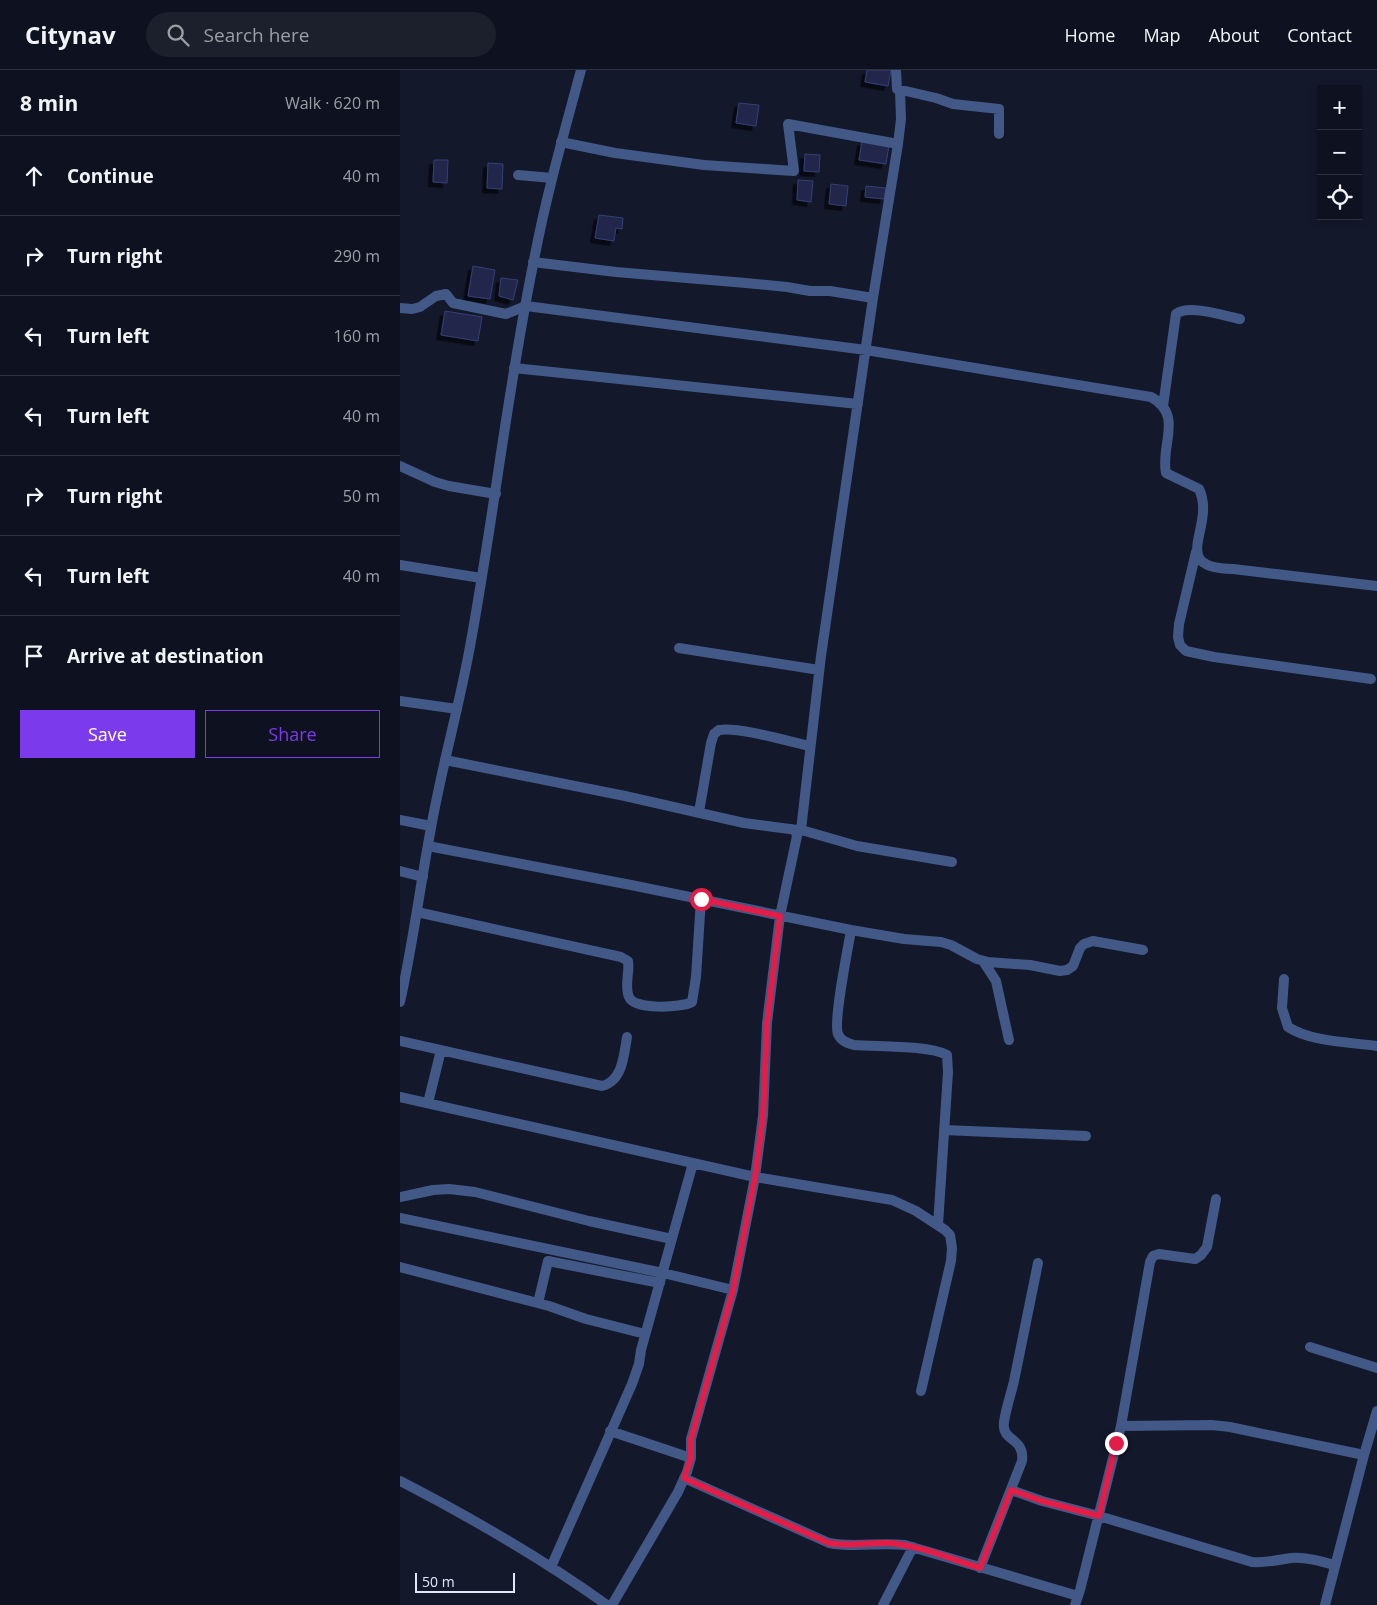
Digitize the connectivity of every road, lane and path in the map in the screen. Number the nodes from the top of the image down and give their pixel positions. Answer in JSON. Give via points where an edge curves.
{"nodes":[{"id":1,"x":581,"y":70,"type":"edge"},
{"id":2,"x":896,"y":70,"type":"edge"},
{"id":3,"x":897,"y":89,"type":"junction"},
{"id":4,"x":999,"y":134,"type":"dead end"},
{"id":5,"x":561,"y":142,"type":"junction"},
{"id":6,"x":898,"y":144,"type":"junction"},
{"id":7,"x":518,"y":175,"type":"dead end"},
{"id":8,"x":552,"y":178,"type":"junction"},
{"id":9,"x":533,"y":262,"type":"junction"},
{"id":10,"x":873,"y":298,"type":"junction"},
{"id":11,"x":526,"y":306,"type":"junction"},
{"id":12,"x":400,"y":308,"type":"edge"},
{"id":13,"x":1240,"y":319,"type":"dead end"},
{"id":14,"x":866,"y":350,"type":"junction"},
{"id":15,"x":514,"y":368,"type":"junction"},
{"id":16,"x":858,"y":404,"type":"junction"},
{"id":17,"x":1163,"y":406,"type":"junction"},
{"id":18,"x":400,"y":466,"type":"edge"},
{"id":19,"x":496,"y":494,"type":"junction"},
{"id":20,"x":1196,"y":552,"type":"junction"},
{"id":21,"x":400,"y":565,"type":"edge"},
{"id":22,"x":482,"y":578,"type":"junction"},
{"id":23,"x":1377,"y":586,"type":"edge"},
{"id":24,"x":678,"y":648,"type":"dead end"},
{"id":25,"x":819,"y":670,"type":"junction"},
{"id":26,"x":1371,"y":679,"type":"dead end"},
{"id":27,"x":400,"y":701,"type":"edge"},
{"id":28,"x":457,"y":709,"type":"junction"},
{"id":29,"x":810,"y":746,"type":"junction"},
{"id":30,"x":445,"y":760,"type":"junction"},
{"id":31,"x":699,"y":812,"type":"junction"},
{"id":32,"x":400,"y":820,"type":"edge"},
{"id":33,"x":431,"y":826,"type":"junction"},
{"id":34,"x":798,"y":830,"type":"junction"},
{"id":35,"x":428,"y":846,"type":"junction"},
{"id":36,"x":952,"y":862,"type":"dead end"},
{"id":37,"x":400,"y":871,"type":"edge"},
{"id":38,"x":423,"y":877,"type":"junction"},
{"id":39,"x":701,"y":899,"type":"junction"},
{"id":40,"x":417,"y":912,"type":"junction"},
{"id":41,"x":780,"y":916,"type":"junction"},
{"id":42,"x":851,"y":930,"type":"junction"},
{"id":43,"x":1143,"y":950,"type":"dead end"},
{"id":44,"x":983,"y":961,"type":"junction"},
{"id":45,"x":1284,"y":979,"type":"dead end"},
{"id":46,"x":400,"y":1002,"type":"edge"},
{"id":47,"x":627,"y":1036,"type":"dead end"},
{"id":48,"x":1009,"y":1040,"type":"dead end"},
{"id":49,"x":400,"y":1041,"type":"edge"},
{"id":50,"x":1377,"y":1046,"type":"edge"},
{"id":51,"x":441,"y":1050,"type":"junction"},
{"id":52,"x":400,"y":1097,"type":"edge"},
{"id":53,"x":428,"y":1103,"type":"junction"},
{"id":54,"x":944,"y":1130,"type":"junction"},
{"id":55,"x":1086,"y":1136,"type":"dead end"},
{"id":56,"x":693,"y":1163,"type":"junction"},
{"id":57,"x":755,"y":1177,"type":"junction"},
{"id":58,"x":400,"y":1197,"type":"edge"},
{"id":59,"x":1216,"y":1199,"type":"dead end"},
{"id":60,"x":400,"y":1218,"type":"edge"},
{"id":61,"x":938,"y":1225,"type":"junction"},
{"id":62,"x":672,"y":1239,"type":"junction"},
{"id":63,"x":1038,"y":1263,"type":"dead end"},
{"id":64,"x":400,"y":1267,"type":"edge"},
{"id":65,"x":662,"y":1278,"type":"junction"},
{"id":66,"x":733,"y":1290,"type":"junction"},
{"id":67,"x":538,"y":1303,"type":"junction"},
{"id":68,"x":645,"y":1334,"type":"junction"},
{"id":69,"x":1310,"y":1347,"type":"dead end"},
{"id":70,"x":1377,"y":1368,"type":"edge"},
{"id":71,"x":922,"y":1392,"type":"dead end"},
{"id":72,"x":1377,"y":1411,"type":"edge"},
{"id":73,"x":1121,"y":1426,"type":"junction"},
{"id":74,"x":610,"y":1431,"type":"junction"},
{"id":75,"x":1364,"y":1455,"type":"junction"},
{"id":76,"x":691,"y":1458,"type":"junction"},
{"id":77,"x":684,"y":1478,"type":"junction"},
{"id":78,"x":400,"y":1481,"type":"edge"},
{"id":79,"x":1011,"y":1490,"type":"junction"},
{"id":80,"x":1099,"y":1516,"type":"junction"},
{"id":81,"x":913,"y":1547,"type":"junction"},
{"id":82,"x":1334,"y":1565,"type":"junction"},
{"id":83,"x":550,"y":1566,"type":"junction"},
{"id":84,"x":980,"y":1568,"type":"junction"},
{"id":85,"x":1076,"y":1601,"type":"edge"},
{"id":86,"x":607,"y":1605,"type":"edge"},
{"id":87,"x":612,"y":1605,"type":"edge"},
{"id":88,"x":883,"y":1605,"type":"edge"},
{"id":89,"x":1325,"y":1605,"type":"edge"}],
"edges":[{"from":1,"to":5,"type":"street"},
{"from":2,"to":3,"type":"street"},
{"from":3,"to":4,"type":"street","via":[[953,104],[999,109]]},
{"from":3,"to":6,"type":"street","via":[[901,102]]},
{"from":5,"to":6,"type":"street","via":[[704,165],[794,170],[788,124]]},
{"from":5,"to":8,"type":"street"},
{"from":6,"to":10,"type":"street"},
{"from":7,"to":8,"type":"street"},
{"from":8,"to":9,"type":"street"},
{"from":9,"to":10,"type":"street"},
{"from":9,"to":11,"type":"street"},
{"from":10,"to":14,"type":"street"},
{"from":11,"to":12,"type":"street","via":[[506,314],[453,303],[446,294],[436,296],[420,307]]},
{"from":11,"to":14,"type":"street"},
{"from":11,"to":15,"type":"street"},
{"from":13,"to":17,"type":"street","via":[[1201,311],[1180,311],[1176,314]]},
{"from":14,"to":16,"type":"street"},
{"from":14,"to":17,"type":"street","via":[[1151,397]]},
{"from":15,"to":16,"type":"street"},
{"from":15,"to":19,"type":"street"},
{"from":16,"to":25,"type":"street"},
{"from":17,"to":20,"type":"street","via":[[1169,431],[1166,473],[1200,489],[1203,496],[1203,520]]},
{"from":18,"to":19,"type":"street","via":[[435,482]]},
{"from":19,"to":22,"type":"street"},
{"from":20,"to":23,"type":"street","via":[[1205,565],[1217,569]]},
{"from":20,"to":26,"type":"street","via":[[1179,624],[1180,645],[1186,651],[1214,658]]},
{"from":21,"to":22,"type":"street"},
{"from":22,"to":28,"type":"street"},
{"from":24,"to":25,"type":"street"},
{"from":25,"to":29,"type":"street"},
{"from":27,"to":28,"type":"street"},
{"from":28,"to":30,"type":"street"},
{"from":29,"to":31,"type":"street","via":[[740,731],[718,730],[711,743]]},
{"from":29,"to":34,"type":"street"},
{"from":30,"to":31,"type":"street"},
{"from":30,"to":33,"type":"street"},
{"from":31,"to":34,"type":"street","via":[[744,823]]},
{"from":32,"to":33,"type":"street"},
{"from":33,"to":35,"type":"street"},
{"from":34,"to":36,"type":"street","via":[[857,846]]},
{"from":34,"to":41,"type":"street"},
{"from":35,"to":38,"type":"street"},
{"from":35,"to":39,"type":"street"},
{"from":37,"to":38,"type":"street"},
{"from":38,"to":40,"type":"street"},
{"from":39,"to":40,"type":"street","via":[[692,1002],[672,1006],[639,1005],[631,1000],[627,994],[630,969],[622,956]]},
{"from":39,"to":41,"type":"street"},
{"from":40,"to":46,"type":"street"},
{"from":41,"to":42,"type":"street"},
{"from":41,"to":57,"type":"street","via":[[764,1052],[763,1106]]},
{"from":42,"to":44,"type":"street","via":[[946,943]]},
{"from":42,"to":54,"type":"street","via":[[837,1018],[838,1036],[854,1045],[928,1049],[947,1055]]},
{"from":43,"to":44,"type":"street","via":[[1093,941],[1084,944],[1073,966],[1060,971]]},
{"from":44,"to":48,"type":"street","via":[[996,981]]},
{"from":45,"to":50,"type":"street","via":[[1282,1008],[1288,1027],[1298,1034]]},
{"from":47,"to":51,"type":"street","via":[[615,1079],[602,1086]]},
{"from":49,"to":51,"type":"street"},
{"from":51,"to":53,"type":"street"},
{"from":52,"to":53,"type":"street"},
{"from":53,"to":56,"type":"street"},
{"from":54,"to":55,"type":"street"},
{"from":54,"to":61,"type":"street"},
{"from":56,"to":57,"type":"street"},
{"from":56,"to":62,"type":"street"},
{"from":57,"to":61,"type":"street","via":[[892,1200]]},
{"from":57,"to":66,"type":"street"},
{"from":58,"to":62,"type":"street","via":[[433,1190],[475,1192]]},
{"from":59,"to":73,"type":"street","via":[[1207,1247],[1201,1256],[1195,1259],[1159,1254],[1150,1262]]},
{"from":60,"to":65,"type":"street"},
{"from":61,"to":71,"type":"street","via":[[950,1236],[951,1261]]},
{"from":62,"to":65,"type":"street"},
{"from":63,"to":79,"type":"street","via":[[1003,1424],[1004,1431],[1023,1452]]},
{"from":64,"to":67,"type":"street"},
{"from":65,"to":66,"type":"street"},
{"from":65,"to":67,"type":"street","via":[[548,1262]]},
{"from":65,"to":68,"type":"street"},
{"from":66,"to":76,"type":"street","via":[[691,1439]]},
{"from":67,"to":68,"type":"street"},
{"from":68,"to":74,"type":"street","via":[[632,1384]]},
{"from":69,"to":70,"type":"street"},
{"from":72,"to":75,"type":"street"},
{"from":73,"to":75,"type":"street","via":[[1230,1427]]},
{"from":73,"to":80,"type":"street"},
{"from":74,"to":76,"type":"street"},
{"from":74,"to":83,"type":"street"},
{"from":75,"to":82,"type":"street"},
{"from":76,"to":77,"type":"street"},
{"from":77,"to":81,"type":"street","via":[[829,1543],[843,1546],[889,1543]]},
{"from":77,"to":87,"type":"street"},
{"from":78,"to":83,"type":"street","via":[[464,1514]]},
{"from":79,"to":80,"type":"street"},
{"from":79,"to":84,"type":"street"},
{"from":80,"to":82,"type":"street","via":[[1252,1562],[1302,1558]]},
{"from":80,"to":85,"type":"street"},
{"from":81,"to":84,"type":"street"},
{"from":81,"to":88,"type":"street"},
{"from":82,"to":89,"type":"street"},
{"from":83,"to":86,"type":"street"},
{"from":84,"to":85,"type":"street"}]}
